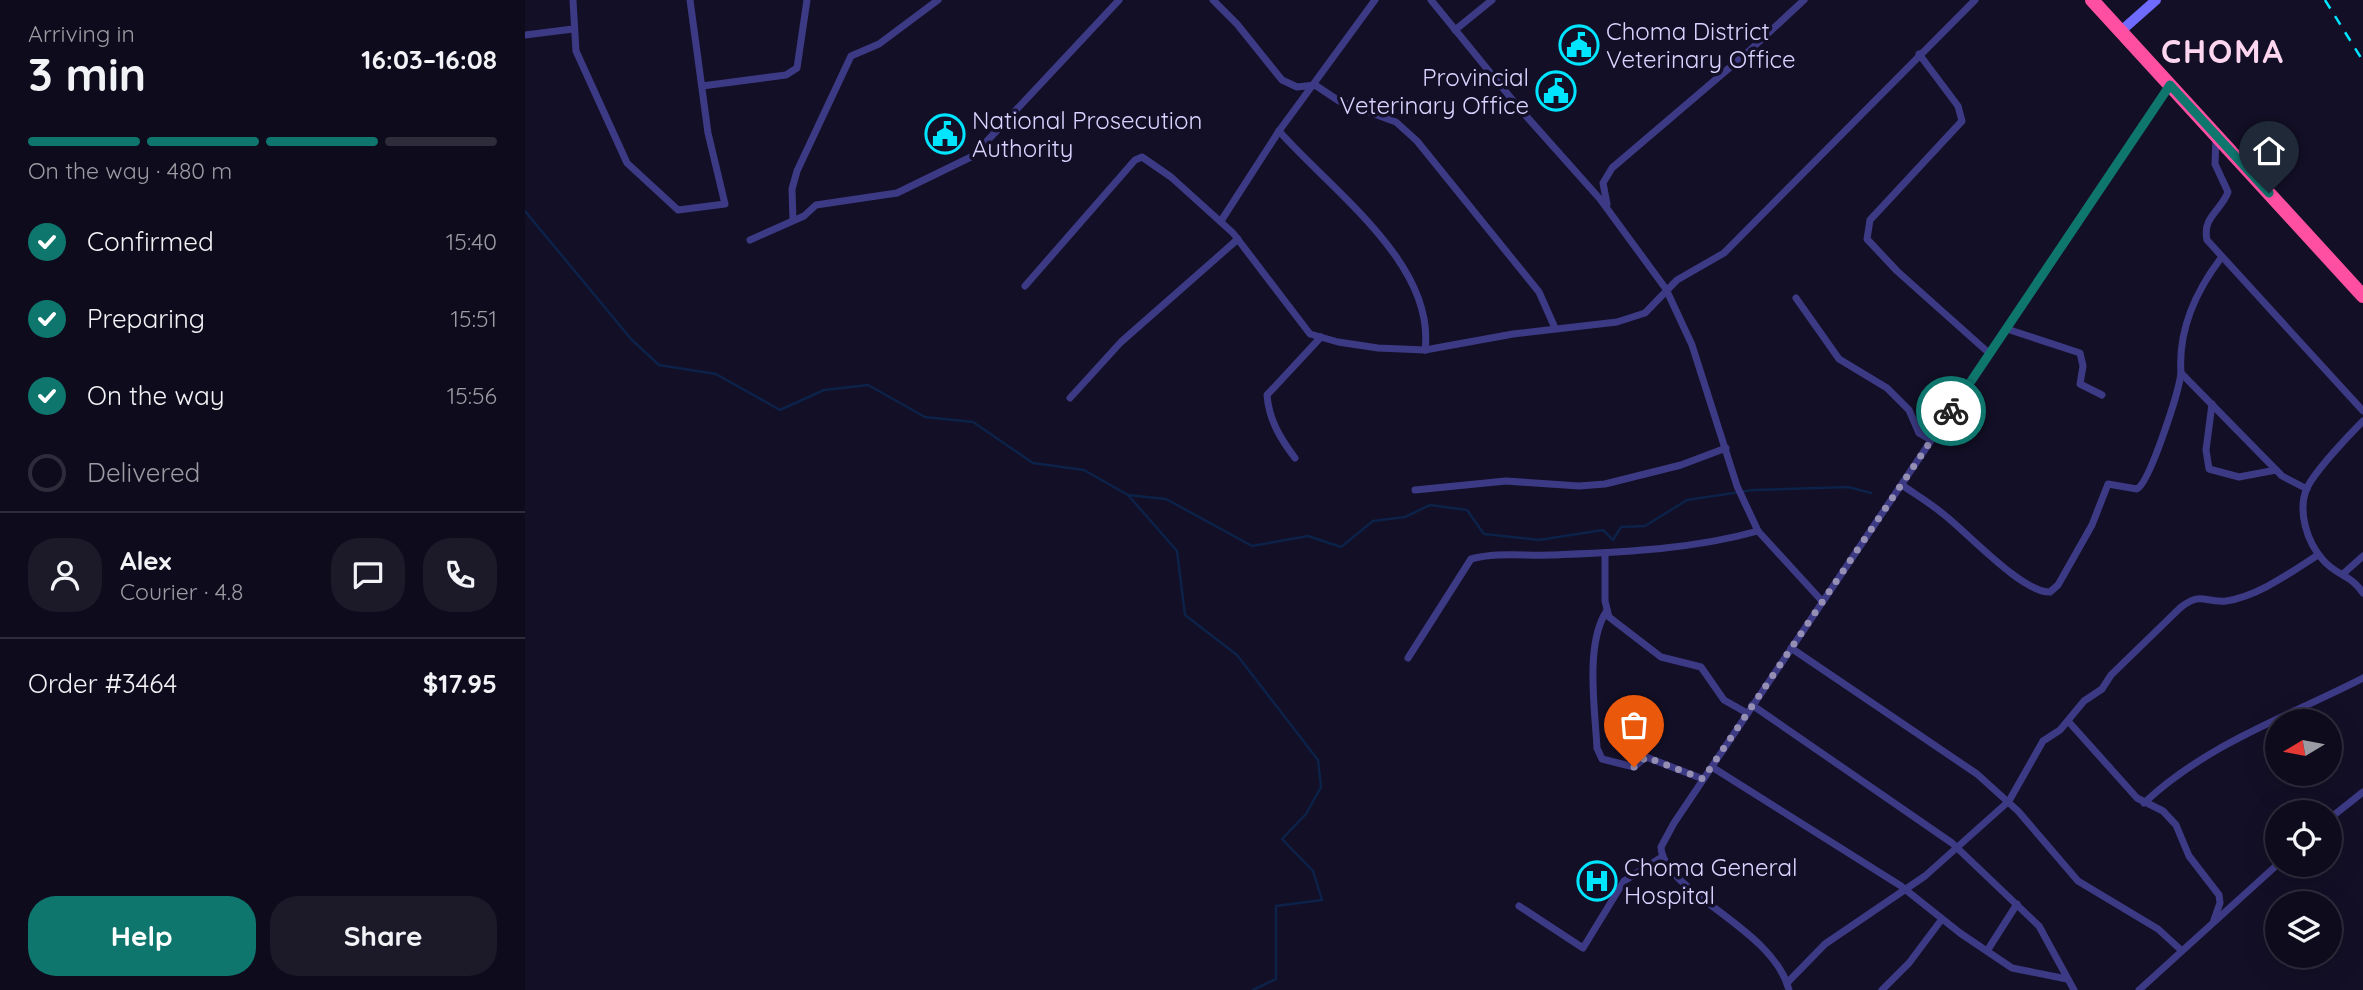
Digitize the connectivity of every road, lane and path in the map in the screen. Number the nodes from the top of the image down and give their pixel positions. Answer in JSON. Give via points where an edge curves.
{"nodes":[{"id":1,"x":573,"y":0,"type":"edge"},
{"id":2,"x":690,"y":0,"type":"edge"},
{"id":3,"x":807,"y":0,"type":"edge"},
{"id":4,"x":938,"y":0,"type":"edge"},
{"id":5,"x":1119,"y":0,"type":"edge"},
{"id":6,"x":1213,"y":0,"type":"edge"},
{"id":7,"x":1375,"y":0,"type":"edge"},
{"id":8,"x":1430,"y":0,"type":"edge"},
{"id":9,"x":1492,"y":0,"type":"edge"},
{"id":10,"x":1804,"y":0,"type":"edge"},
{"id":11,"x":1975,"y":0,"type":"edge"},
{"id":12,"x":2092,"y":0,"type":"edge"},
{"id":13,"x":2156,"y":0,"type":"edge"},
{"id":14,"x":573,"y":29,"type":"junction"},
{"id":15,"x":1455,"y":30,"type":"junction"},
{"id":16,"x":2121,"y":32,"type":"junction"},
{"id":17,"x":525,"y":35,"type":"edge"},
{"id":18,"x":1919,"y":54,"type":"junction"},
{"id":19,"x":1315,"y":85,"type":"junction"},
{"id":20,"x":2170,"y":85,"type":"junction"},
{"id":21,"x":702,"y":86,"type":"junction"},
{"id":22,"x":1279,"y":131,"type":"junction"},
{"id":23,"x":2216,"y":135,"type":"junction"},
{"id":24,"x":1609,"y":210,"type":"junction"},
{"id":25,"x":793,"y":220,"type":"junction"},
{"id":26,"x":1221,"y":221,"type":"junction"},
{"id":27,"x":1238,"y":239,"type":"junction"},
{"id":28,"x":750,"y":240,"type":"dead end"},
{"id":29,"x":2221,"y":258,"type":"junction"},
{"id":30,"x":1025,"y":286,"type":"dead end"},
{"id":31,"x":1666,"y":289,"type":"junction"},
{"id":32,"x":2363,"y":296,"type":"edge"},
{"id":33,"x":1796,"y":298,"type":"dead end"},
{"id":34,"x":1555,"y":328,"type":"junction"},
{"id":35,"x":2007,"y":329,"type":"junction"},
{"id":36,"x":1321,"y":337,"type":"junction"},
{"id":37,"x":1425,"y":350,"type":"junction"},
{"id":38,"x":1990,"y":354,"type":"junction"},
{"id":39,"x":2181,"y":373,"type":"junction"},
{"id":40,"x":2102,"y":395,"type":"dead end"},
{"id":41,"x":1070,"y":398,"type":"dead end"},
{"id":42,"x":2212,"y":404,"type":"junction"},
{"id":43,"x":2363,"y":411,"type":"edge"},
{"id":44,"x":2363,"y":421,"type":"edge"},
{"id":45,"x":1931,"y":440,"type":"junction"},
{"id":46,"x":1726,"y":448,"type":"junction"},
{"id":47,"x":1295,"y":458,"type":"dead end"},
{"id":48,"x":2276,"y":470,"type":"junction"},
{"id":49,"x":1902,"y":485,"type":"junction"},
{"id":50,"x":2307,"y":489,"type":"junction"},
{"id":51,"x":1415,"y":490,"type":"dead end"},
{"id":52,"x":1758,"y":531,"type":"junction"},
{"id":53,"x":1605,"y":553,"type":"junction"},
{"id":54,"x":2318,"y":555,"type":"junction"},
{"id":55,"x":2363,"y":556,"type":"edge"},
{"id":56,"x":2344,"y":573,"type":"junction"},
{"id":57,"x":2363,"y":593,"type":"edge"},
{"id":58,"x":1822,"y":601,"type":"junction"},
{"id":59,"x":1606,"y":612,"type":"junction"},
{"id":60,"x":1791,"y":648,"type":"junction"},
{"id":61,"x":1408,"y":658,"type":"dead end"},
{"id":62,"x":2363,"y":678,"type":"edge"},
{"id":63,"x":1752,"y":705,"type":"junction"},
{"id":64,"x":1747,"y":713,"type":"junction"},
{"id":65,"x":2068,"y":721,"type":"junction"},
{"id":66,"x":1712,"y":767,"type":"junction"},
{"id":67,"x":1703,"y":779,"type":"junction"},
{"id":68,"x":2363,"y":792,"type":"edge"},
{"id":69,"x":2009,"y":801,"type":"junction"},
{"id":70,"x":2144,"y":803,"type":"junction"},
{"id":71,"x":2342,"y":809,"type":"edge"},
{"id":72,"x":1955,"y":846,"type":"junction"},
{"id":73,"x":1662,"y":857,"type":"junction"},
{"id":74,"x":2265,"y":875,"type":"edge"},
{"id":75,"x":1906,"y":890,"type":"junction"},
{"id":76,"x":2017,"y":904,"type":"junction"},
{"id":77,"x":1519,"y":906,"type":"dead end"},
{"id":78,"x":1942,"y":919,"type":"junction"},
{"id":79,"x":2214,"y":920,"type":"junction"},
{"id":80,"x":2181,"y":950,"type":"junction"},
{"id":81,"x":1987,"y":951,"type":"junction"},
{"id":82,"x":2067,"y":979,"type":"junction"},
{"id":83,"x":1788,"y":986,"type":"edge"},
{"id":84,"x":1882,"y":990,"type":"edge"},
{"id":85,"x":2074,"y":990,"type":"edge"},
{"id":86,"x":2139,"y":990,"type":"edge"}],
"edges":[{"from":1,"to":14,"type":"street"},
{"from":2,"to":21,"type":"street"},
{"from":3,"to":21,"type":"street","via":[[797,68],[786,75]]},
{"from":4,"to":25,"type":"street","via":[[879,44],[851,56],[797,171],[792,189]]},
{"from":5,"to":25,"type":"street","via":[[972,156],[897,193],[816,205]]},
{"from":6,"to":19,"type":"street","via":[[1282,80],[1297,87]]},
{"from":7,"to":19,"type":"street"},
{"from":8,"to":15,"type":"street"},
{"from":9,"to":15,"type":"street"},
{"from":10,"to":24,"type":"street","via":[[1612,168],[1604,183]]},
{"from":11,"to":18,"type":"street"},
{"from":12,"to":16,"type":"highway"},
{"from":13,"to":16,"type":"street"},
{"from":14,"to":17,"type":"street"},
{"from":14,"to":21,"type":"street","via":[[580,62],[623,156],[682,212],[725,204]]},
{"from":15,"to":24,"type":"street"},
{"from":16,"to":20,"type":"highway"},
{"from":18,"to":31,"type":"street","via":[[1724,253]]},
{"from":18,"to":38,"type":"street","via":[[1958,106],[1962,121],[1870,220],[1867,239],[1896,271]]},
{"from":19,"to":22,"type":"street"},
{"from":19,"to":34,"type":"street","via":[[1339,100],[1396,122],[1417,141],[1539,292]]},
{"from":20,"to":23,"type":"highway"},
{"from":20,"to":35,"type":"street"},
{"from":22,"to":26,"type":"street"},
{"from":22,"to":37,"type":"street","via":[[1399,259],[1420,299],[1427,334]]},
{"from":23,"to":29,"type":"street","via":[[2215,164],[2228,192],[2205,229],[2207,240]]},
{"from":23,"to":32,"type":"highway"},
{"from":24,"to":31,"type":"street"},
{"from":25,"to":28,"type":"street"},
{"from":26,"to":27,"type":"street"},
{"from":26,"to":30,"type":"street","via":[[1142,157]]},
{"from":27,"to":36,"type":"street","via":[[1310,334]]},
{"from":27,"to":41,"type":"street","via":[[1121,342]]},
{"from":29,"to":39,"type":"street","via":[[2197,291],[2184,335]]},
{"from":29,"to":43,"type":"street"},
{"from":31,"to":34,"type":"street","via":[[1645,313]]},
{"from":31,"to":46,"type":"street","via":[[1692,345]]},
{"from":33,"to":45,"type":"street","via":[[1839,359],[1887,388],[1909,410],[1919,433]]},
{"from":34,"to":37,"type":"street"},
{"from":35,"to":38,"type":"street"},
{"from":35,"to":40,"type":"street","via":[[2080,353],[2080,384]]},
{"from":36,"to":37,"type":"street","via":[[1378,348]]},
{"from":36,"to":47,"type":"street","via":[[1267,395],[1268,411]]},
{"from":38,"to":45,"type":"street"},
{"from":39,"to":42,"type":"street"},
{"from":39,"to":49,"type":"street","via":[[2144,485],[2137,489],[2108,484],[2092,524],[2050,592],[2038,590],[2011,572],[1944,514]]},
{"from":42,"to":48,"type":"street"},
{"from":42,"to":48,"type":"street","via":[[2208,467],[2239,477]]},
{"from":44,"to":50,"type":"street"},
{"from":45,"to":49,"type":"street"},
{"from":46,"to":51,"type":"street","via":[[1605,484],[1506,481]]},
{"from":46,"to":52,"type":"street"},
{"from":48,"to":50,"type":"street"},
{"from":49,"to":58,"type":"street"},
{"from":50,"to":54,"type":"street","via":[[2303,523]]},
{"from":52,"to":53,"type":"street","via":[[1663,549]]},
{"from":52,"to":58,"type":"street"},
{"from":53,"to":59,"type":"street"},
{"from":53,"to":61,"type":"street","via":[[1490,554],[1471,559]]},
{"from":54,"to":56,"type":"street","via":[[2332,571]]},
{"from":54,"to":65,"type":"street","via":[[2255,591],[2225,601],[2192,599]]},
{"from":55,"to":56,"type":"street"},
{"from":56,"to":57,"type":"street"},
{"from":58,"to":60,"type":"street"},
{"from":59,"to":64,"type":"street","via":[[1661,657],[1700,667],[1724,700]]},
{"from":59,"to":67,"type":"street","via":[[1599,622],[1593,667],[1597,748],[1602,759],[1634,767],[1646,757]]},
{"from":60,"to":63,"type":"street"},
{"from":60,"to":69,"type":"street","via":[[1951,754]]},
{"from":62,"to":70,"type":"street","via":[[2209,753],[2170,778]]},
{"from":63,"to":64,"type":"street"},
{"from":63,"to":72,"type":"street"},
{"from":64,"to":66,"type":"street"},
{"from":65,"to":69,"type":"street","via":[[2042,741]]},
{"from":65,"to":70,"type":"street"},
{"from":66,"to":67,"type":"street"},
{"from":66,"to":75,"type":"street"},
{"from":67,"to":73,"type":"street","via":[[1661,846]]},
{"from":68,"to":71,"type":"street"},
{"from":69,"to":72,"type":"street"},
{"from":69,"to":80,"type":"street","via":[[2078,881],[2158,929]]},
{"from":70,"to":79,"type":"street","via":[[2163,811],[2176,825],[2189,856],[2217,892],[2220,901]]},
{"from":72,"to":75,"type":"street"},
{"from":72,"to":76,"type":"street"},
{"from":73,"to":77,"type":"street","via":[[1624,881],[1583,948]]},
{"from":73,"to":83,"type":"street","via":[[1669,871],[1762,944]]},
{"from":74,"to":79,"type":"street"},
{"from":75,"to":78,"type":"street"},
{"from":75,"to":83,"type":"street","via":[[1846,927],[1818,950]]},
{"from":76,"to":81,"type":"street"},
{"from":76,"to":82,"type":"street","via":[[2044,932]]},
{"from":78,"to":81,"type":"street"},
{"from":78,"to":84,"type":"street"},
{"from":79,"to":80,"type":"street"},
{"from":80,"to":86,"type":"street"},
{"from":81,"to":82,"type":"street","via":[[2012,968]]},
{"from":82,"to":85,"type":"street"}]}
